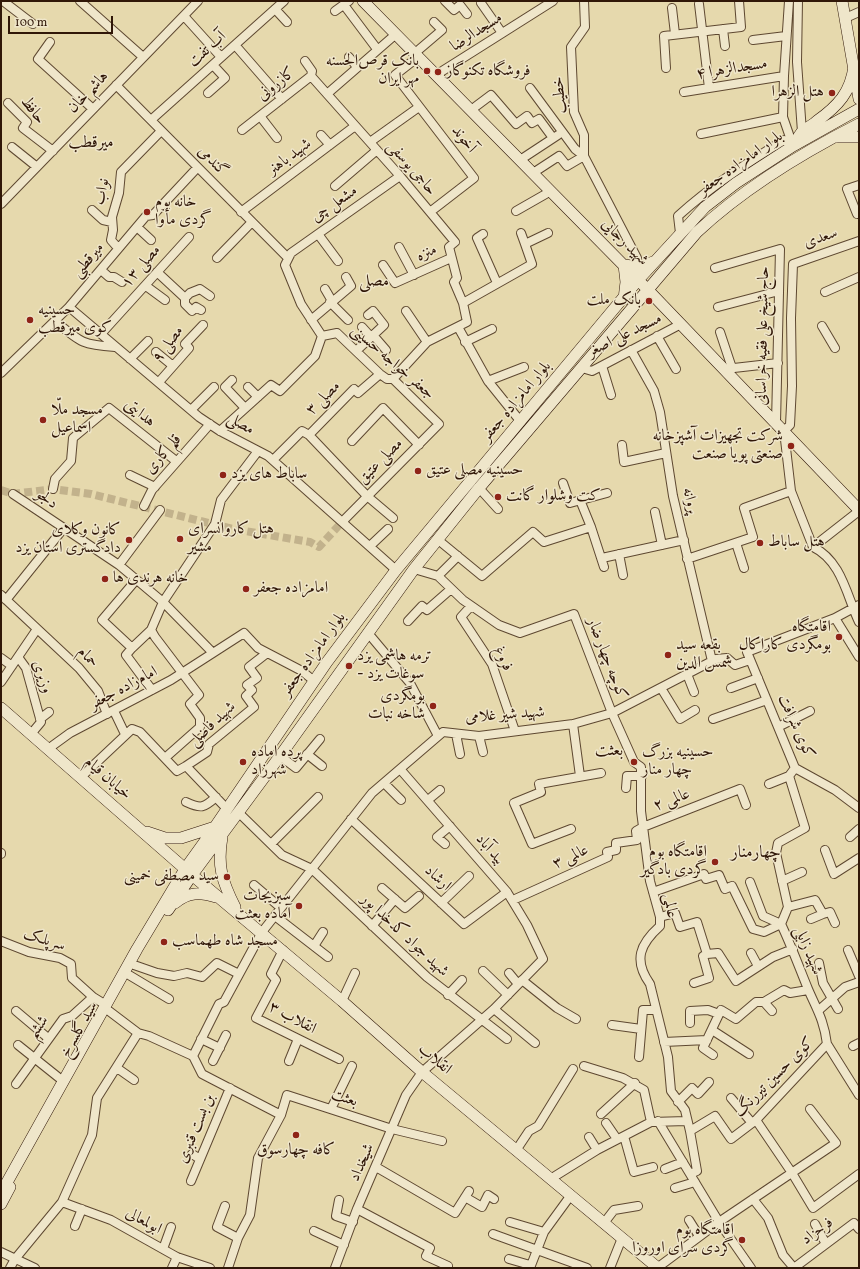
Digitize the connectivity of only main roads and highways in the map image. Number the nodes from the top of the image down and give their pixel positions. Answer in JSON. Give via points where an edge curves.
{"nodes":[{"id":1,"x":363,"y":1,"type":"edge"},
{"id":2,"x":842,"y":1,"type":"edge"},
{"id":3,"x":848,"y":1,"type":"edge"},
{"id":4,"x":855,"y":14,"type":"edge"},
{"id":5,"x":857,"y":47,"type":"edge"},
{"id":6,"x":857,"y":69,"type":"edge"},
{"id":7,"x":859,"y":99,"type":"edge"},
{"id":8,"x":859,"y":109,"type":"edge"},
{"id":9,"x":859,"y":124,"type":"edge"},
{"id":10,"x":859,"y":137,"type":"edge"},
{"id":11,"x":833,"y":138,"type":"junction"},
{"id":12,"x":793,"y":146,"type":"junction"},
{"id":13,"x":655,"y":261,"type":"junction"},
{"id":14,"x":624,"y":265,"type":"junction"},
{"id":15,"x":658,"y":279,"type":"junction"},
{"id":16,"x":638,"y":280,"type":"junction"},
{"id":17,"x":648,"y":290,"type":"junction"},
{"id":18,"x":621,"y":303,"type":"junction"},
{"id":19,"x":661,"y":303,"type":"junction"},
{"id":20,"x":636,"y":304,"type":"junction"},
{"id":21,"x":627,"y":314,"type":"junction"},
{"id":22,"x":456,"y":507,"type":"junction"},
{"id":23,"x":859,"y":510,"type":"edge"},
{"id":24,"x":1,"y":708,"type":"edge"},
{"id":25,"x":232,"y":810,"type":"junction"},
{"id":26,"x":141,"y":830,"type":"junction"},
{"id":27,"x":216,"y":835,"type":"junction"},
{"id":28,"x":188,"y":872,"type":"junction"},
{"id":29,"x":222,"y":899,"type":"junction"},
{"id":30,"x":170,"y":907,"type":"junction"},
{"id":31,"x":237,"y":911,"type":"junction"},
{"id":32,"x":107,"y":1008,"type":"junction"},
{"id":33,"x":22,"y":1161,"type":"junction"},
{"id":34,"x":12,"y":1179,"type":"junction"},
{"id":35,"x":1,"y":1193,"type":"edge"},
{"id":36,"x":1,"y":1204,"type":"edge"},
{"id":37,"x":658,"y":1268,"type":"edge"}],
"edges":[{"from":1,"to":14,"type":"main road","name":"شهید رجایی"},
{"from":2,"to":6,"type":"main road"},
{"from":3,"to":4,"type":"main road"},
{"from":4,"to":5,"type":"main road"},
{"from":5,"to":6,"type":"main road"},
{"from":6,"to":7,"type":"main road"},
{"from":6,"to":12,"type":"main road","via":[[840,102],[802,132]]},
{"from":8,"to":12,"type":"main road","name":"بلوار امامزاده جعفر"},
{"from":9,"to":11,"type":"main road","name":"بلوار امامزاده جعفر"},
{"from":10,"to":11,"type":"main road"},
{"from":11,"to":15,"type":"main road","name":"بلوار امامزاده جعفر","via":[[746,192],[712,218]]},
{"from":12,"to":13,"type":"main road","name":"بلوار امامزاده جعفر","via":[[705,208]]},
{"from":13,"to":14,"type":"main road","via":[[640,267]]},
{"from":13,"to":16,"type":"main road","name":"بلوار امامزاده جعفر"},
{"from":14,"to":16,"type":"main road","name":"شهید رجایی"},
{"from":14,"to":18,"type":"main road","via":[[626,282]]},
{"from":15,"to":17,"type":"main road","name":"بلوار امامزاده جعفر"},
{"from":15,"to":19,"type":"main road","via":[[656,287]]},
{"from":16,"to":17,"type":"main road","name":"شهید رجایی"},
{"from":16,"to":18,"type":"main road","name":"بلوار امامزاده جعفر"},
{"from":17,"to":19,"type":"main road","name":"شهید رجایی"},
{"from":17,"to":20,"type":"main road","name":"بلوار امامزاده جعفر"},
{"from":18,"to":21,"type":"main road","via":[[626,306]]},
{"from":18,"to":22,"type":"main road","name":"بلوار امامزاده جعفر","via":[[521,422]]},
{"from":19,"to":20,"type":"main road"},
{"from":19,"to":23,"type":"main road","name":"شهید رجایی","via":[[728,369]]},
{"from":20,"to":21,"type":"main road","name":"بلوار امامزاده جعفر"},
{"from":21,"to":22,"type":"main road","name":"بلوار امامزاده جعفر","via":[[479,488]]},
{"from":22,"to":25,"type":"main road","name":"بلوار امامزاده جعفر","via":[[437,539],[280,756]]},
{"from":22,"to":25,"type":"main road","name":"بلوار امامزاده جعفر","via":[[396,570],[314,681]]},
{"from":24,"to":26,"type":"main road","name":"خیابان قیام"},
{"from":25,"to":27,"type":"main road","name":"بلوار امامزاده جعفر"},
{"from":26,"to":27,"type":"main road","via":[[165,838]]},
{"from":26,"to":28,"type":"main road","name":"خیابان قیام"},
{"from":27,"to":28,"type":"main road","name":"بلوار امامزاده جعفر"},
{"from":27,"to":31,"type":"main road","via":[[224,887]]},
{"from":28,"to":29,"type":"main road","name":"انقلاب"},
{"from":28,"to":30,"type":"main road","name":"سید گلسرخ"},
{"from":28,"to":32,"type":"main road","name":"سید گلسرخ"},
{"from":29,"to":30,"type":"main road","via":[[196,893],[182,897]]},
{"from":29,"to":31,"type":"main road","name":"انقلاب"},
{"from":30,"to":32,"type":"main road","name":"سید گلسرخ"},
{"from":31,"to":37,"type":"main road","name":"انقلاب","via":[[422,1072]]},
{"from":32,"to":33,"type":"main road","name":"سید گلسرخ"},
{"from":32,"to":33,"type":"main road","name":"سید گلسرخ","via":[[63,1081]]},
{"from":33,"to":34,"type":"main road","name":"سید گلسرخ"},
{"from":34,"to":35,"type":"main road","name":"سید گلسرخ"},
{"from":34,"to":36,"type":"main road","name":"سید گلسرخ"}]}
